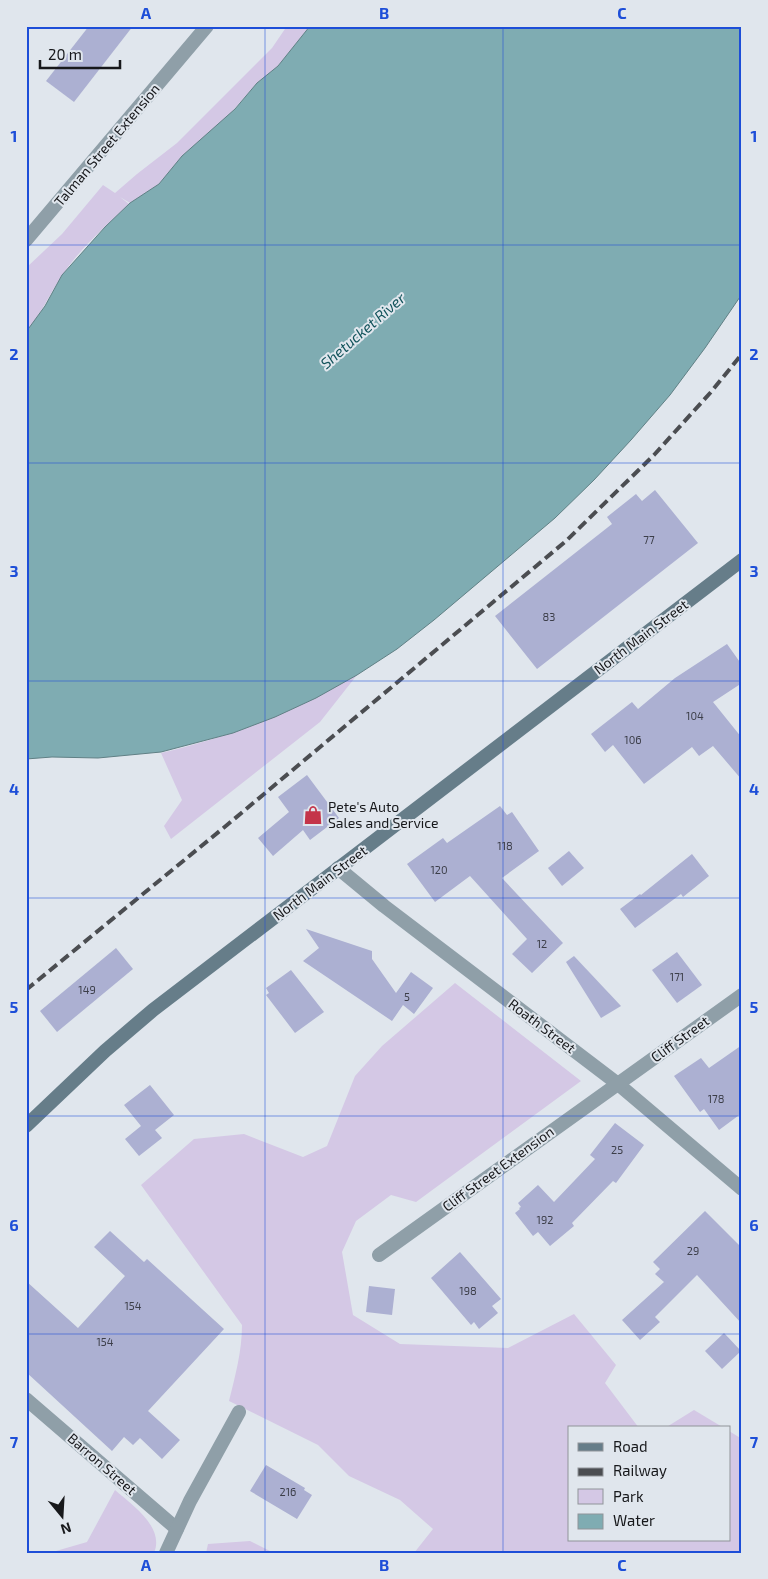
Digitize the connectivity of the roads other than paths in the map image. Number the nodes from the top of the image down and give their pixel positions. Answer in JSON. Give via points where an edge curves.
{"nodes":[{"id":1,"x":207,"y":26,"type":"edge"},
{"id":2,"x":26,"y":240,"type":"edge"},
{"id":3,"x":742,"y":560,"type":"edge"},
{"id":4,"x":338,"y":868,"type":"junction"},
{"id":5,"x":742,"y":995,"type":"edge"},
{"id":6,"x":618,"y":1084,"type":"junction"},
{"id":7,"x":26,"y":1126,"type":"edge"},
{"id":8,"x":742,"y":1188,"type":"edge"},
{"id":9,"x":379,"y":1255,"type":"dead end"},
{"id":10,"x":26,"y":1399,"type":"edge"},
{"id":11,"x":239,"y":1412,"type":"dead end"},
{"id":12,"x":177,"y":1529,"type":"junction"},
{"id":13,"x":166,"y":1553,"type":"edge"}],
"edges":[{"from":1,"to":2,"type":"street","name":"Talman Street Extension"},
{"from":3,"to":4,"type":"main road","name":"North Main Street"},
{"from":4,"to":6,"type":"street","name":"Roath Street"},
{"from":4,"to":7,"type":"main road","name":"North Main Street","via":[[131,1029]]},
{"from":5,"to":6,"type":"street","name":"Cliff Street"},
{"from":6,"to":8,"type":"street","name":"Roath Street"},
{"from":6,"to":9,"type":"street","name":"Cliff Street Extension"},
{"from":10,"to":12,"type":"street","name":"Barron Street"},
{"from":11,"to":12,"type":"street"},
{"from":12,"to":13,"type":"street"}]}
